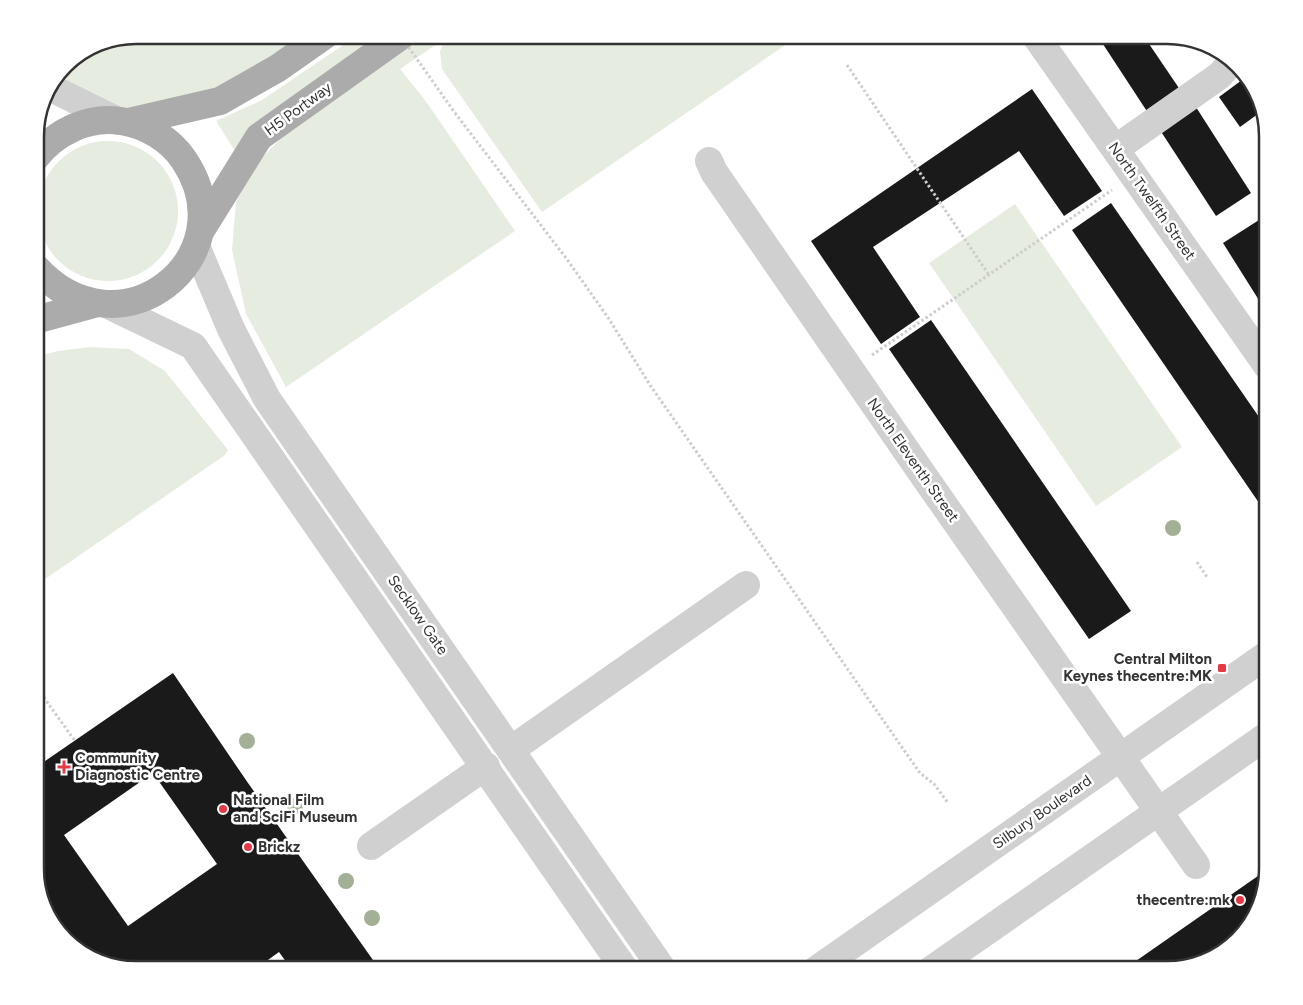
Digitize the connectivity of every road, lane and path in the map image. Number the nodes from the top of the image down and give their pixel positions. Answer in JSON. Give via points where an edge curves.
{"nodes":[{"id":1,"x":312,"y":44,"type":"edge"},
{"id":2,"x":389,"y":44,"type":"edge"},
{"id":3,"x":407,"y":44,"type":"edge"},
{"id":4,"x":1042,"y":44,"type":"edge"},
{"id":5,"x":847,"y":65,"type":"dead end"},
{"id":6,"x":1227,"y":67,"type":"edge"},
{"id":7,"x":56,"y":91,"type":"edge"},
{"id":8,"x":123,"y":122,"type":"junction"},
{"id":9,"x":44,"y":149,"type":"edge"},
{"id":10,"x":1115,"y":149,"type":"junction"},
{"id":11,"x":709,"y":161,"type":"dead end"},
{"id":12,"x":1134,"y":175,"type":"junction"},
{"id":13,"x":198,"y":238,"type":"junction"},
{"id":14,"x":989,"y":275,"type":"junction"},
{"id":15,"x":44,"y":276,"type":"edge"},
{"id":16,"x":101,"y":304,"type":"junction"},
{"id":17,"x":44,"y":318,"type":"edge"},
{"id":18,"x":1259,"y":354,"type":"edge"},
{"id":19,"x":851,"y":370,"type":"junction"},
{"id":20,"x":1197,"y":562,"type":"dead end"},
{"id":21,"x":1206,"y":577,"type":"dead end"},
{"id":22,"x":746,"y":585,"type":"dead end"},
{"id":23,"x":1259,"y":660,"type":"edge"},
{"id":24,"x":44,"y":698,"type":"edge"},
{"id":25,"x":75,"y":741,"type":"dead end"},
{"id":26,"x":1259,"y":741,"type":"edge"},
{"id":27,"x":512,"y":749,"type":"junction"},
{"id":28,"x":1121,"y":757,"type":"junction"},
{"id":29,"x":486,"y":766,"type":"junction"},
{"id":30,"x":948,"y":803,"type":"dead end"},
{"id":31,"x":1158,"y":812,"type":"junction"},
{"id":32,"x":371,"y":846,"type":"dead end"},
{"id":33,"x":1196,"y":864,"type":"dead end"},
{"id":34,"x":656,"y":960,"type":"edge"},
{"id":35,"x":619,"y":961,"type":"edge"},
{"id":36,"x":829,"y":961,"type":"edge"},
{"id":37,"x":944,"y":961,"type":"edge"}],
"edges":[{"from":1,"to":8,"type":"main road","via":[[220,101]]},
{"from":2,"to":13,"type":"main road","name":"H5 Portway","via":[[259,138]]},
{"from":3,"to":30,"type":"path","bridge":true,"via":[[609,319],[650,385],[920,773],[934,784]]},
{"from":4,"to":10,"type":"street","name":"North Twelfth Street"},
{"from":5,"to":14,"type":"path"},
{"from":6,"to":10,"type":"street"},
{"from":7,"to":8,"type":"street"},
{"from":8,"to":9,"type":"main road","via":[[97,121],[77,126],[58,136]]},
{"from":8,"to":13,"type":"main road","via":[[156,132],[178,150],[194,174],[201,202]]},
{"from":10,"to":12,"type":"street","name":"North Twelfth Street"},
{"from":11,"to":19,"type":"street","name":"North Eleventh Street"},
{"from":12,"to":14,"type":"path"},
{"from":12,"to":18,"type":"street","name":"North Twelfth Street"},
{"from":13,"to":16,"type":"main road","name":"H5 Portway","via":[[182,270],[161,289],[136,301]]},
{"from":13,"to":27,"type":"street","name":"Secklow Gate","via":[[231,329],[267,399]]},
{"from":14,"to":19,"type":"path"},
{"from":15,"to":16,"type":"main road","via":[[70,296]]},
{"from":16,"to":17,"type":"main road"},
{"from":16,"to":29,"type":"street","name":"Secklow Gate","via":[[193,346]]},
{"from":19,"to":28,"type":"street","name":"North Eleventh Street"},
{"from":20,"to":21,"type":"path"},
{"from":22,"to":27,"type":"street"},
{"from":23,"to":28,"type":"street","name":"Silbury Boulevard"},
{"from":24,"to":25,"type":"path"},
{"from":26,"to":31,"type":"street"},
{"from":27,"to":34,"type":"street","name":"Secklow Gate"},
{"from":28,"to":31,"type":"street","name":"North Eleventh Street"},
{"from":28,"to":36,"type":"street","name":"Silbury Boulevard"},
{"from":29,"to":32,"type":"street"},
{"from":29,"to":35,"type":"street","name":"Secklow Gate"},
{"from":31,"to":33,"type":"street","name":"North Eleventh Street"},
{"from":31,"to":37,"type":"street"}]}
